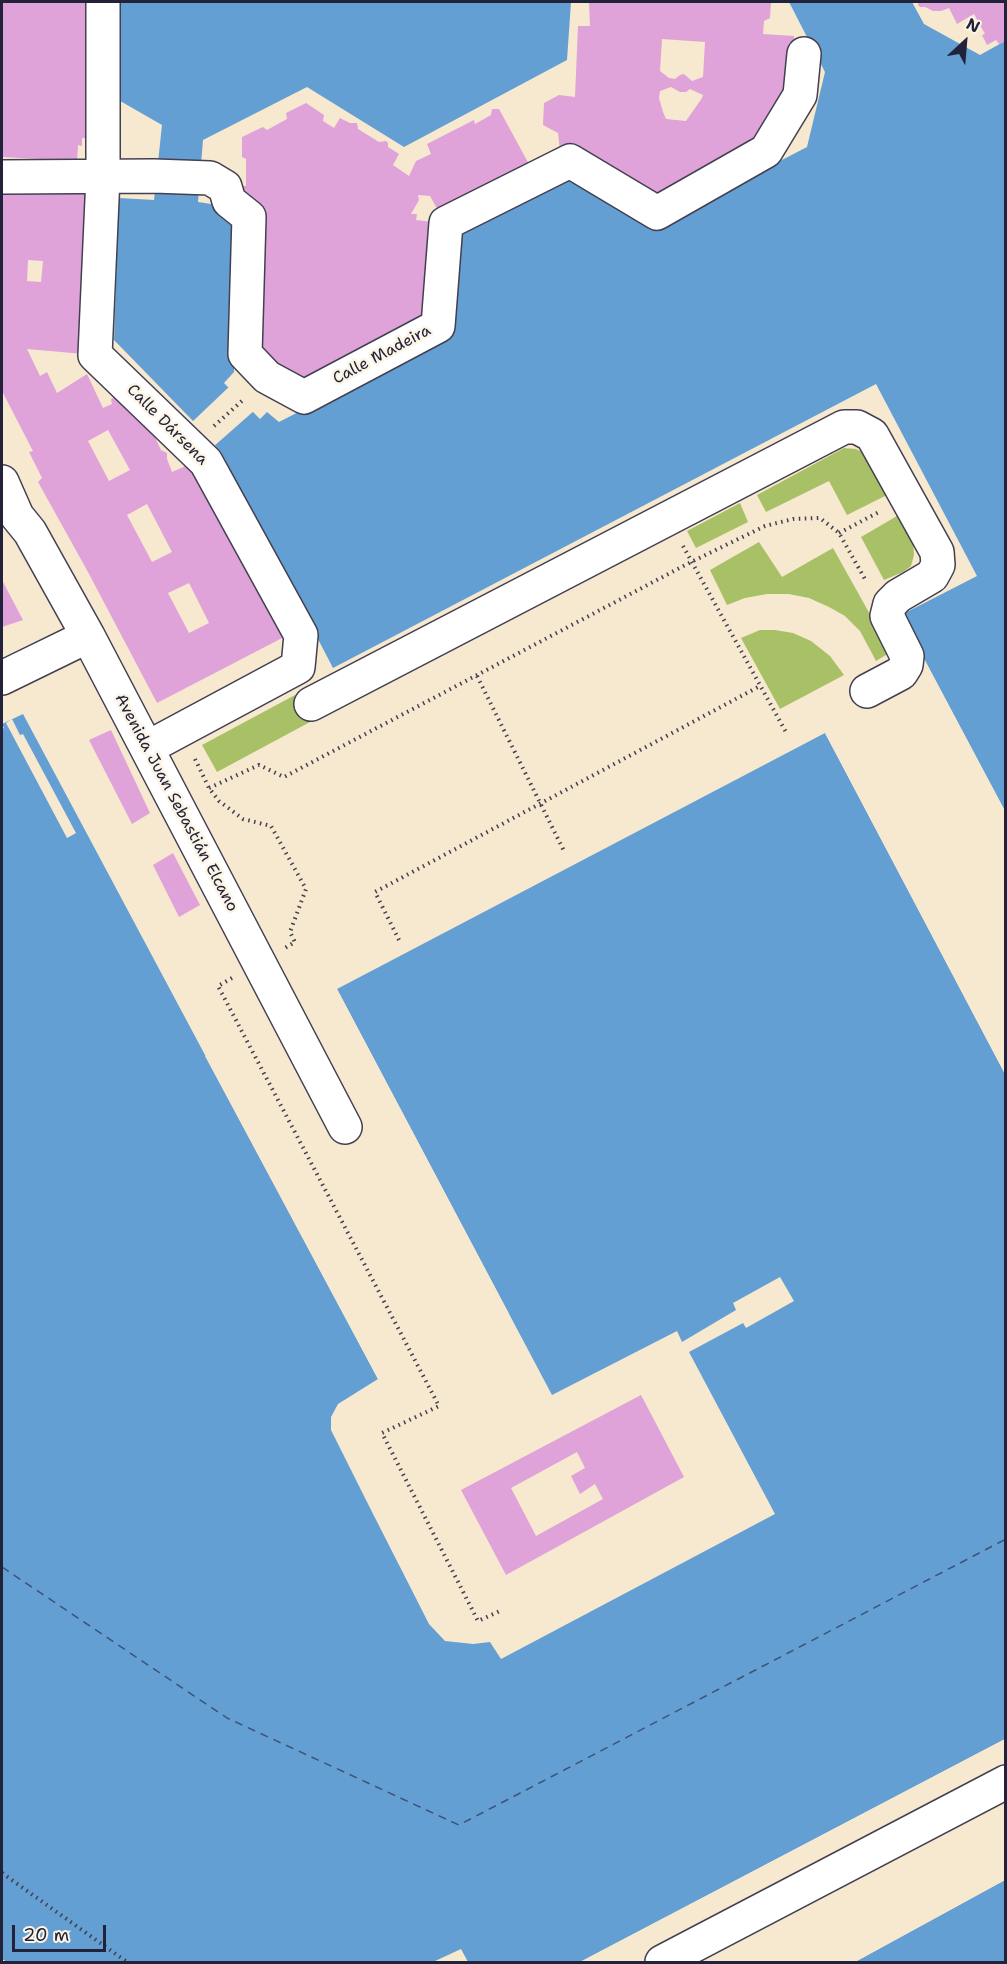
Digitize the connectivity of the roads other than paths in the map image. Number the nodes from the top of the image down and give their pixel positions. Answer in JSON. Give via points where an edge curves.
{"nodes":[{"id":1,"x":104,"y":2,"type":"edge"},
{"id":2,"x":804,"y":54,"type":"dead end"},
{"id":3,"x":2,"y":177,"type":"edge"},
{"id":4,"x":103,"y":177,"type":"junction"},
{"id":5,"x":2,"y":482,"type":"edge"},
{"id":6,"x":88,"y":636,"type":"junction"},
{"id":7,"x":2,"y":678,"type":"edge"},
{"id":8,"x":867,"y":691,"type":"dead end"},
{"id":9,"x":311,"y":704,"type":"dead end"},
{"id":10,"x":147,"y":748,"type":"junction"},
{"id":11,"x":345,"y":1127,"type":"dead end"},
{"id":12,"x":1005,"y":1782,"type":"edge"},
{"id":13,"x":662,"y":1962,"type":"edge"}],
"edges":[{"from":1,"to":4,"type":"street","name":"Calle Dársena"},
{"from":2,"to":4,"type":"street","name":"Calle Madeira","via":[[800,95],[766,151],[657,213],[570,161],[446,223],[438,326],[304,397],[267,377],[245,354],[249,217],[229,201],[225,186],[210,178]]},
{"from":3,"to":4,"type":"street","name":"Calle Madeira"},
{"from":4,"to":10,"type":"street","name":"Calle Dársena","via":[[95,355],[206,462],[301,635],[298,667]]},
{"from":5,"to":6,"type":"street","name":"Avenida Juan Sebastián Elcano","via":[[17,516],[30,532]]},
{"from":6,"to":7,"type":"street"},
{"from":6,"to":10,"type":"street","name":"Avenida Juan Sebastián Elcano"},
{"from":8,"to":9,"type":"street","via":[[901,673],[906,665],[907,656],[887,616],[890,604],[932,576],[938,565],[937,552],[872,435],[857,427],[844,427]]},
{"from":10,"to":11,"type":"street","name":"Avenida Juan Sebastián Elcano"},
{"from":12,"to":13,"type":"street"}]}
